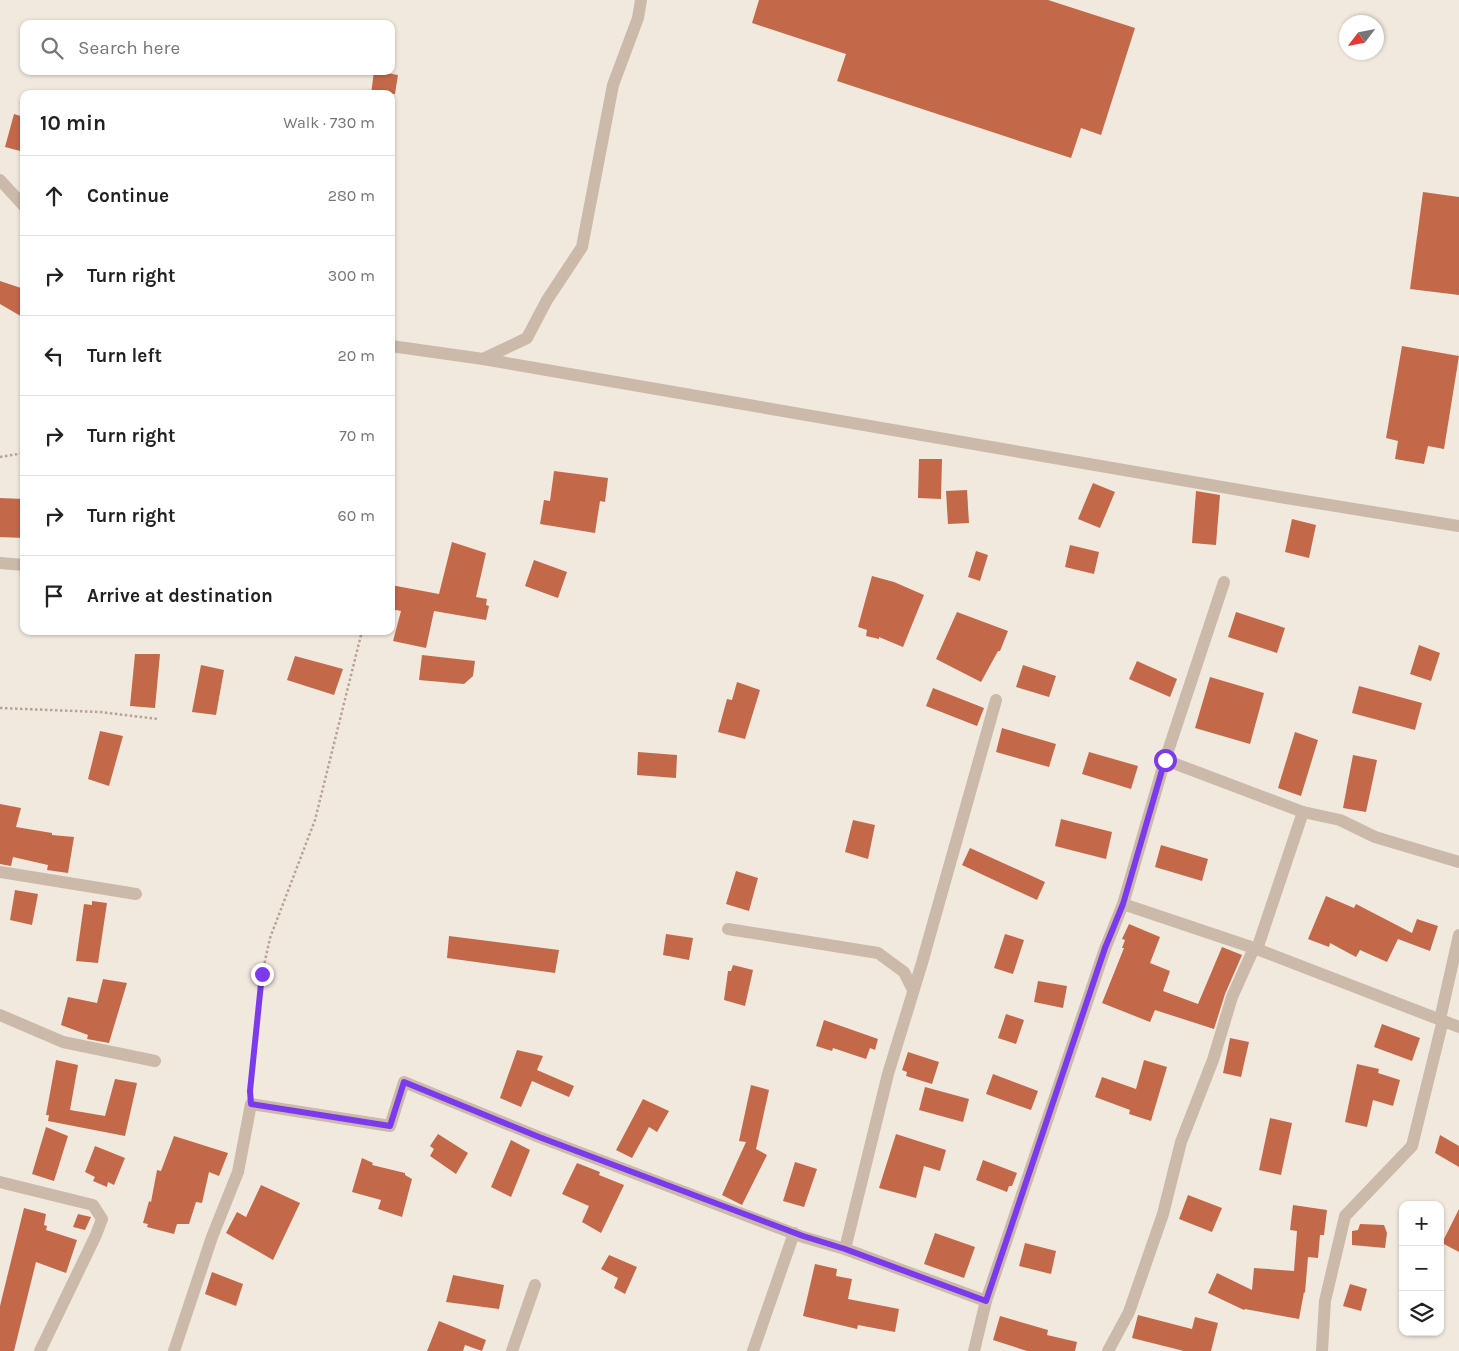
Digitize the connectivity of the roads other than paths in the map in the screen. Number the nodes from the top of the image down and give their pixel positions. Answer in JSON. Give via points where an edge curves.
{"nodes":[{"id":1,"x":641,"y":0,"type":"edge"},
{"id":2,"x":0,"y":180,"type":"edge"},
{"id":3,"x":20,"y":202,"type":"edge"},
{"id":4,"x":395,"y":347,"type":"edge"},
{"id":5,"x":483,"y":359,"type":"junction"},
{"id":6,"x":1459,"y":526,"type":"edge"},
{"id":7,"x":0,"y":563,"type":"edge"},
{"id":8,"x":20,"y":565,"type":"edge"},
{"id":9,"x":1224,"y":582,"type":"dead end"},
{"id":10,"x":996,"y":700,"type":"dead end"},
{"id":11,"x":1165,"y":760,"type":"junction"},
{"id":12,"x":1303,"y":812,"type":"junction"},
{"id":13,"x":1459,"y":862,"type":"edge"},
{"id":14,"x":0,"y":872,"type":"edge"},
{"id":15,"x":136,"y":894,"type":"dead end"},
{"id":16,"x":1123,"y":904,"type":"junction"},
{"id":17,"x":728,"y":929,"type":"dead end"},
{"id":18,"x":1459,"y":934,"type":"edge"},
{"id":19,"x":1255,"y":948,"type":"junction"},
{"id":20,"x":914,"y":990,"type":"junction"},
{"id":21,"x":0,"y":1015,"type":"edge"},
{"id":22,"x":1442,"y":1019,"type":"junction"},
{"id":23,"x":1459,"y":1027,"type":"edge"},
{"id":24,"x":154,"y":1061,"type":"dead end"},
{"id":25,"x":0,"y":1182,"type":"edge"},
{"id":26,"x":794,"y":1233,"type":"junction"},
{"id":27,"x":845,"y":1249,"type":"junction"},
{"id":28,"x":535,"y":1285,"type":"dead end"},
{"id":29,"x":986,"y":1301,"type":"junction"},
{"id":30,"x":40,"y":1351,"type":"edge"},
{"id":31,"x":174,"y":1351,"type":"edge"},
{"id":32,"x":512,"y":1351,"type":"edge"},
{"id":33,"x":753,"y":1351,"type":"edge"},
{"id":34,"x":974,"y":1351,"type":"edge"},
{"id":35,"x":1108,"y":1351,"type":"edge"},
{"id":36,"x":1322,"y":1351,"type":"edge"}],
"edges":[{"from":1,"to":5,"type":"street","via":[[638,18],[613,85],[582,247],[547,300],[527,338]]},
{"from":2,"to":3,"type":"street"},
{"from":4,"to":5,"type":"street"},
{"from":5,"to":6,"type":"street"},
{"from":7,"to":8,"type":"street"},
{"from":9,"to":11,"type":"street"},
{"from":10,"to":20,"type":"street"},
{"from":11,"to":12,"type":"street"},
{"from":11,"to":16,"type":"street"},
{"from":12,"to":13,"type":"street","via":[[1340,820],[1375,837]]},
{"from":12,"to":19,"type":"street"},
{"from":14,"to":15,"type":"street"},
{"from":16,"to":19,"type":"street"},
{"from":16,"to":29,"type":"street","via":[[1105,948]]},
{"from":17,"to":20,"type":"street","via":[[878,954],[904,972]]},
{"from":18,"to":22,"type":"street"},
{"from":19,"to":22,"type":"street"},
{"from":19,"to":35,"type":"street","via":[[1232,997],[1181,1142],[1164,1214],[1129,1312]]},
{"from":20,"to":27,"type":"street","via":[[888,1074]]},
{"from":21,"to":24,"type":"street","via":[[63,1042]]},
{"from":22,"to":23,"type":"street"},
{"from":22,"to":36,"type":"street","via":[[1412,1146],[1345,1216],[1325,1301]]},
{"from":25,"to":30,"type":"street","via":[[93,1205],[102,1219]]},
{"from":26,"to":27,"type":"street"},
{"from":26,"to":31,"type":"street","via":[[539,1137],[404,1082],[390,1126],[251,1104],[238,1172],[212,1237]]},
{"from":26,"to":33,"type":"street"},
{"from":27,"to":29,"type":"street"},
{"from":28,"to":32,"type":"street"},
{"from":29,"to":34,"type":"street"}]}
